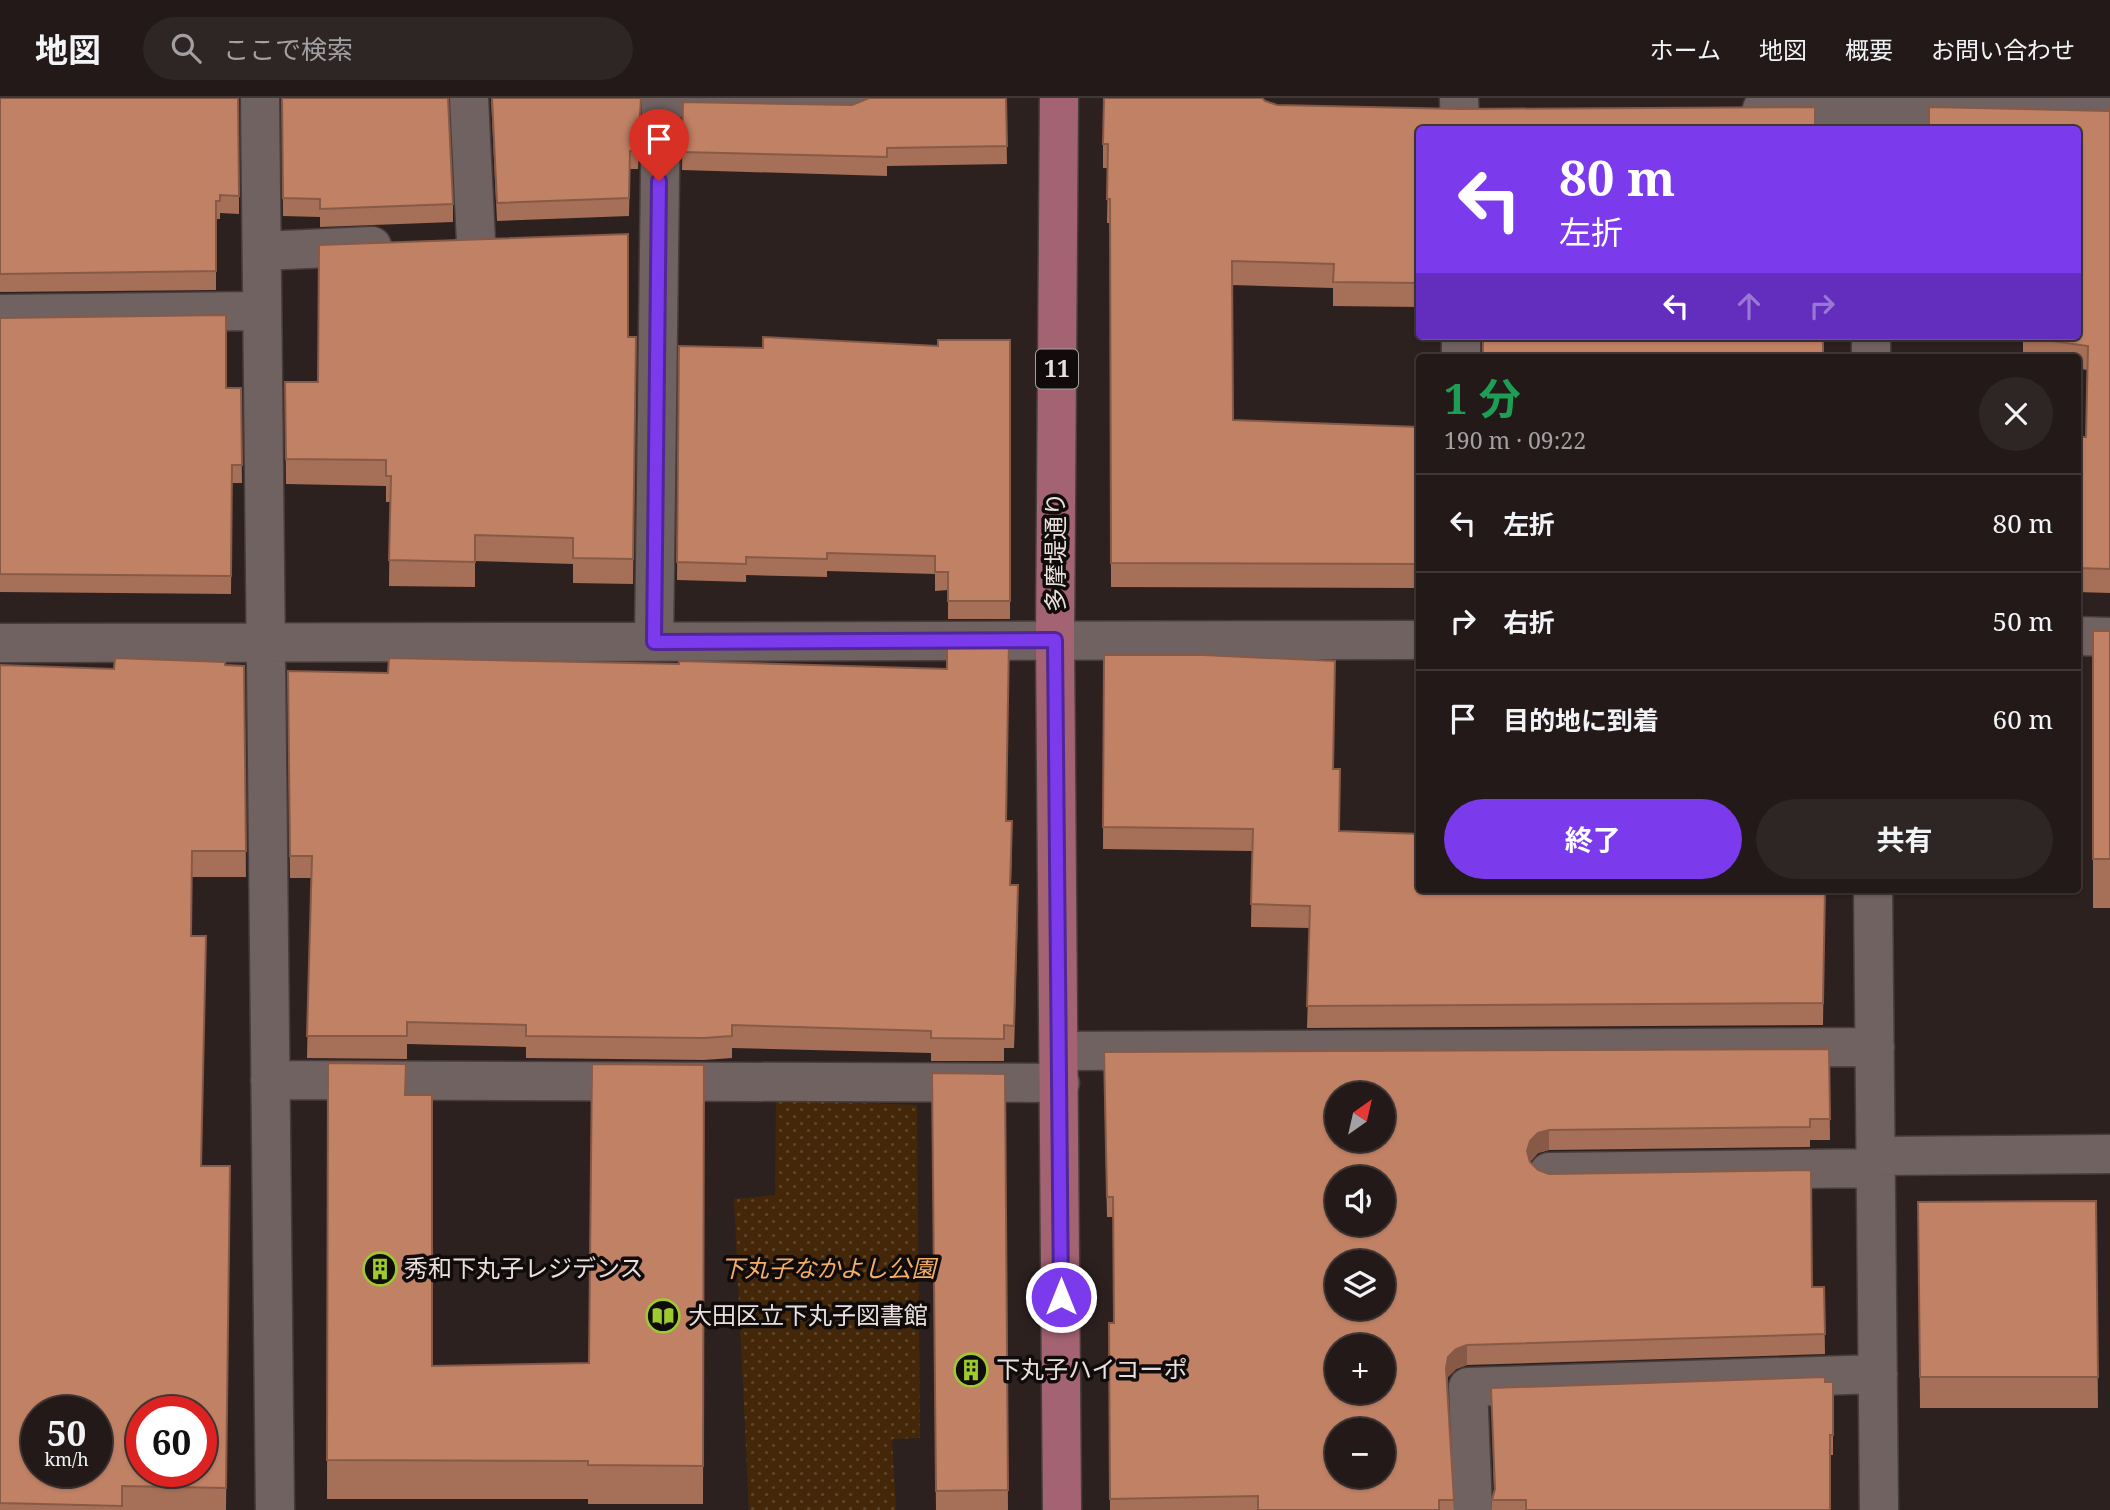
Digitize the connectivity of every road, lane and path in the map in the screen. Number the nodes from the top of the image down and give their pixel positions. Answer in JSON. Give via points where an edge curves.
{"nodes":[{"id":1,"x":260,"y":98,"type":"edge"},
{"id":2,"x":469,"y":98,"type":"edge"},
{"id":3,"x":661,"y":98,"type":"edge"},
{"id":4,"x":681,"y":98,"type":"edge"},
{"id":5,"x":857,"y":98,"type":"edge"},
{"id":6,"x":1059,"y":98,"type":"edge"},
{"id":7,"x":2110,"y":108,"type":"edge"},
{"id":8,"x":1721,"y":109,"type":"edge"},
{"id":9,"x":1420,"y":110,"type":"edge"},
{"id":10,"x":1501,"y":111,"type":"edge"},
{"id":11,"x":1872,"y":112,"type":"edge"},
{"id":12,"x":1459,"y":113,"type":"edge"},
{"id":13,"x":658,"y":237,"type":"junction"},
{"id":14,"x":619,"y":238,"type":"edge"},
{"id":15,"x":515,"y":241,"type":"edge"},
{"id":16,"x":476,"y":242,"type":"junction"},
{"id":17,"x":262,"y":251,"type":"junction"},
{"id":18,"x":262,"y":311,"type":"junction"},
{"id":19,"x":0,"y":314,"type":"edge"},
{"id":20,"x":2081,"y":636,"type":"edge"},
{"id":21,"x":2110,"y":637,"type":"edge"},
{"id":22,"x":1055,"y":640,"type":"junction"},
{"id":23,"x":1416,"y":640,"type":"edge"},
{"id":24,"x":654,"y":642,"type":"junction"},
{"id":25,"x":0,"y":643,"type":"edge"},
{"id":26,"x":265,"y":643,"type":"junction"},
{"id":27,"x":1873,"y":893,"type":"edge"},
{"id":28,"x":1875,"y":1047,"type":"junction"},
{"id":29,"x":1060,"y":1067,"type":"junction"},
{"id":30,"x":270,"y":1080,"type":"junction"},
{"id":31,"x":2110,"y":1154,"type":"edge"},
{"id":32,"x":1876,"y":1162,"type":"junction"},
{"id":33,"x":1549,"y":1172,"type":"edge"},
{"id":34,"x":1878,"y":1374,"type":"junction"},
{"id":35,"x":275,"y":1510,"type":"edge"},
{"id":36,"x":1062,"y":1510,"type":"edge"},
{"id":37,"x":1473,"y":1510,"type":"edge"},
{"id":38,"x":1879,"y":1510,"type":"edge"}],
"edges":[{"from":1,"to":17,"type":"street"},
{"from":2,"to":16,"type":"street"},
{"from":3,"to":13,"type":"street"},
{"from":4,"to":5,"type":"street"},
{"from":6,"to":22,"type":"main road","name":"多摩堤通り","number":"11"},
{"from":7,"to":11,"type":"street"},
{"from":8,"to":11,"type":"street"},
{"from":9,"to":12,"type":"street"},
{"from":10,"to":12,"type":"street"},
{"from":13,"to":14,"type":"street"},
{"from":13,"to":24,"type":"street"},
{"from":15,"to":16,"type":"street"},
{"from":16,"to":17,"type":"street"},
{"from":17,"to":18,"type":"street"},
{"from":18,"to":19,"type":"street"},
{"from":18,"to":26,"type":"street"},
{"from":20,"to":21,"type":"street"},
{"from":22,"to":23,"type":"street"},
{"from":22,"to":24,"type":"street"},
{"from":22,"to":29,"type":"main road","name":"多摩堤通り","number":"11"},
{"from":24,"to":26,"type":"street"},
{"from":25,"to":26,"type":"street"},
{"from":26,"to":30,"type":"street"},
{"from":27,"to":28,"type":"street"},
{"from":28,"to":29,"type":"street"},
{"from":28,"to":32,"type":"street"},
{"from":29,"to":30,"type":"street"},
{"from":29,"to":36,"type":"main road","name":"多摩堤通り","number":"11"},
{"from":30,"to":35,"type":"street"},
{"from":31,"to":32,"type":"street"},
{"from":32,"to":33,"type":"street"},
{"from":32,"to":34,"type":"street"},
{"from":34,"to":37,"type":"street","via":[[1468,1387]]},
{"from":34,"to":38,"type":"street"}]}
